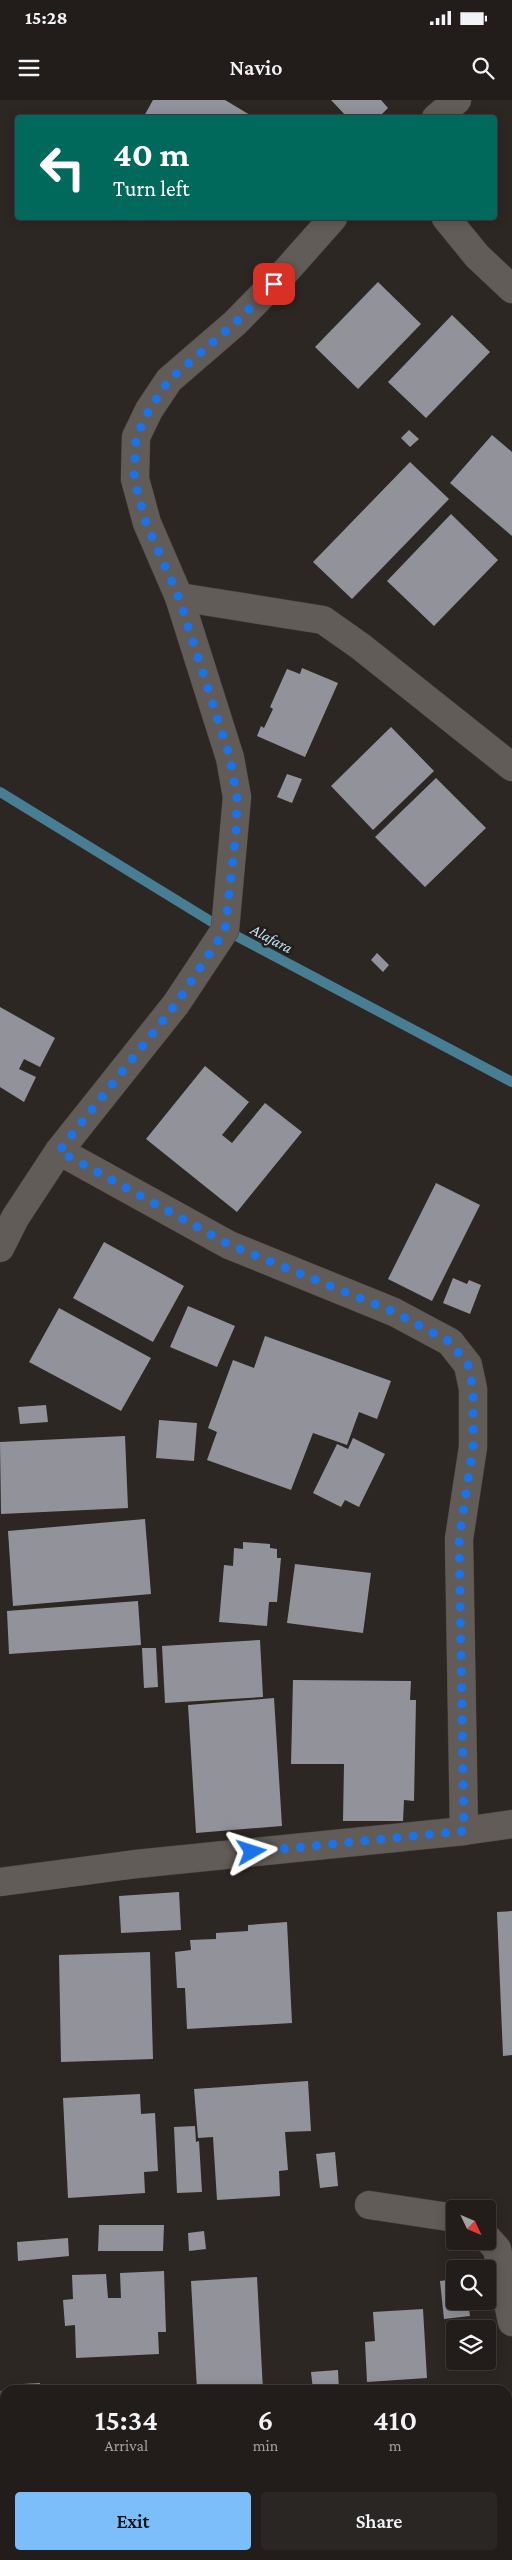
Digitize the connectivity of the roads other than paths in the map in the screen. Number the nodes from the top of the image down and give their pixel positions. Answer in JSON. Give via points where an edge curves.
{"nodes":[{"id":1,"x":457,"y":100,"type":"edge"},
{"id":2,"x":440,"y":115,"type":"edge"},
{"id":3,"x":331,"y":220,"type":"edge"},
{"id":4,"x":448,"y":220,"type":"edge"},
{"id":5,"x":512,"y":289,"type":"edge"},
{"id":6,"x":179,"y":598,"type":"junction"},
{"id":7,"x":512,"y":768,"type":"edge"},
{"id":8,"x":59,"y":1151,"type":"junction"},
{"id":9,"x":0,"y":1248,"type":"edge"},
{"id":10,"x":512,"y":1824,"type":"edge"},
{"id":11,"x":464,"y":1831,"type":"junction"},
{"id":12,"x":0,"y":1882,"type":"edge"},
{"id":13,"x":368,"y":2205,"type":"dead end"},
{"id":14,"x":446,"y":2217,"type":"edge"},
{"id":15,"x":496,"y":2248,"type":"edge"},
{"id":16,"x":512,"y":2322,"type":"edge"}],
"edges":[{"from":1,"to":2,"type":"street"},
{"from":3,"to":6,"type":"street","via":[[235,323],[169,380],[136,437],[134,479],[146,523]]},
{"from":4,"to":5,"type":"street"},
{"from":6,"to":7,"type":"street","via":[[323,620]]},
{"from":6,"to":8,"type":"street","via":[[230,758],[237,797],[225,930],[176,1004]]},
{"from":8,"to":9,"type":"street","via":[[15,1218]]},
{"from":8,"to":11,"type":"street","via":[[230,1245],[394,1312],[450,1342],[468,1365],[473,1389],[473,1447],[459,1539]]},
{"from":10,"to":11,"type":"street"},
{"from":11,"to":12,"type":"street","via":[[136,1864]]},
{"from":13,"to":14,"type":"street"},
{"from":15,"to":16,"type":"street"}]}
